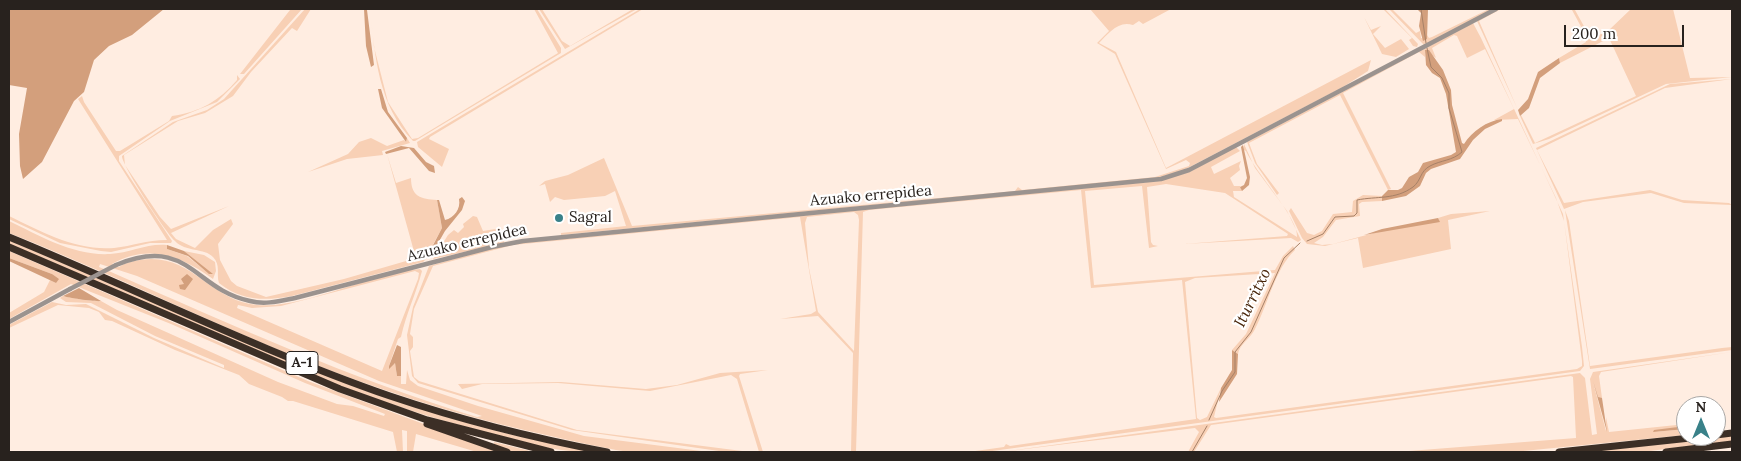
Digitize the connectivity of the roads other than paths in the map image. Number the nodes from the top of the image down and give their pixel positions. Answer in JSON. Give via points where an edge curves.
{"nodes":[{"id":1,"x":1496,"y":9,"type":"edge"},
{"id":2,"x":9,"y":237,"type":"edge"},
{"id":3,"x":9,"y":247,"type":"edge"},
{"id":4,"x":9,"y":322,"type":"edge"},
{"id":5,"x":413,"y":415,"type":"junction"},
{"id":6,"x":1676,"y":440,"type":"edge"},
{"id":7,"x":1732,"y":444,"type":"edge"},
{"id":8,"x":507,"y":452,"type":"edge"},
{"id":9,"x":551,"y":452,"type":"edge"},
{"id":10,"x":607,"y":452,"type":"edge"},
{"id":11,"x":1559,"y":452,"type":"edge"},
{"id":12,"x":1666,"y":452,"type":"edge"}],
"edges":[{"from":1,"to":4,"type":"street","name":"Azuako errepidea","bridge":true,"via":[[1170,177],[523,241],[266,303],[232,295],[185,264],[166,257],[145,256],[116,265]]},
{"from":2,"to":10,"type":"highway","number":"A-1","via":[[288,357],[390,396],[496,428]]},
{"from":3,"to":5,"type":"highway","number":"A-1","via":[[282,366]]},
{"from":5,"to":8,"type":"highway","via":[[423,422]]},
{"from":5,"to":9,"type":"highway","number":"A-1"},
{"from":6,"to":11,"type":"highway"},
{"from":7,"to":12,"type":"highway"}]}
